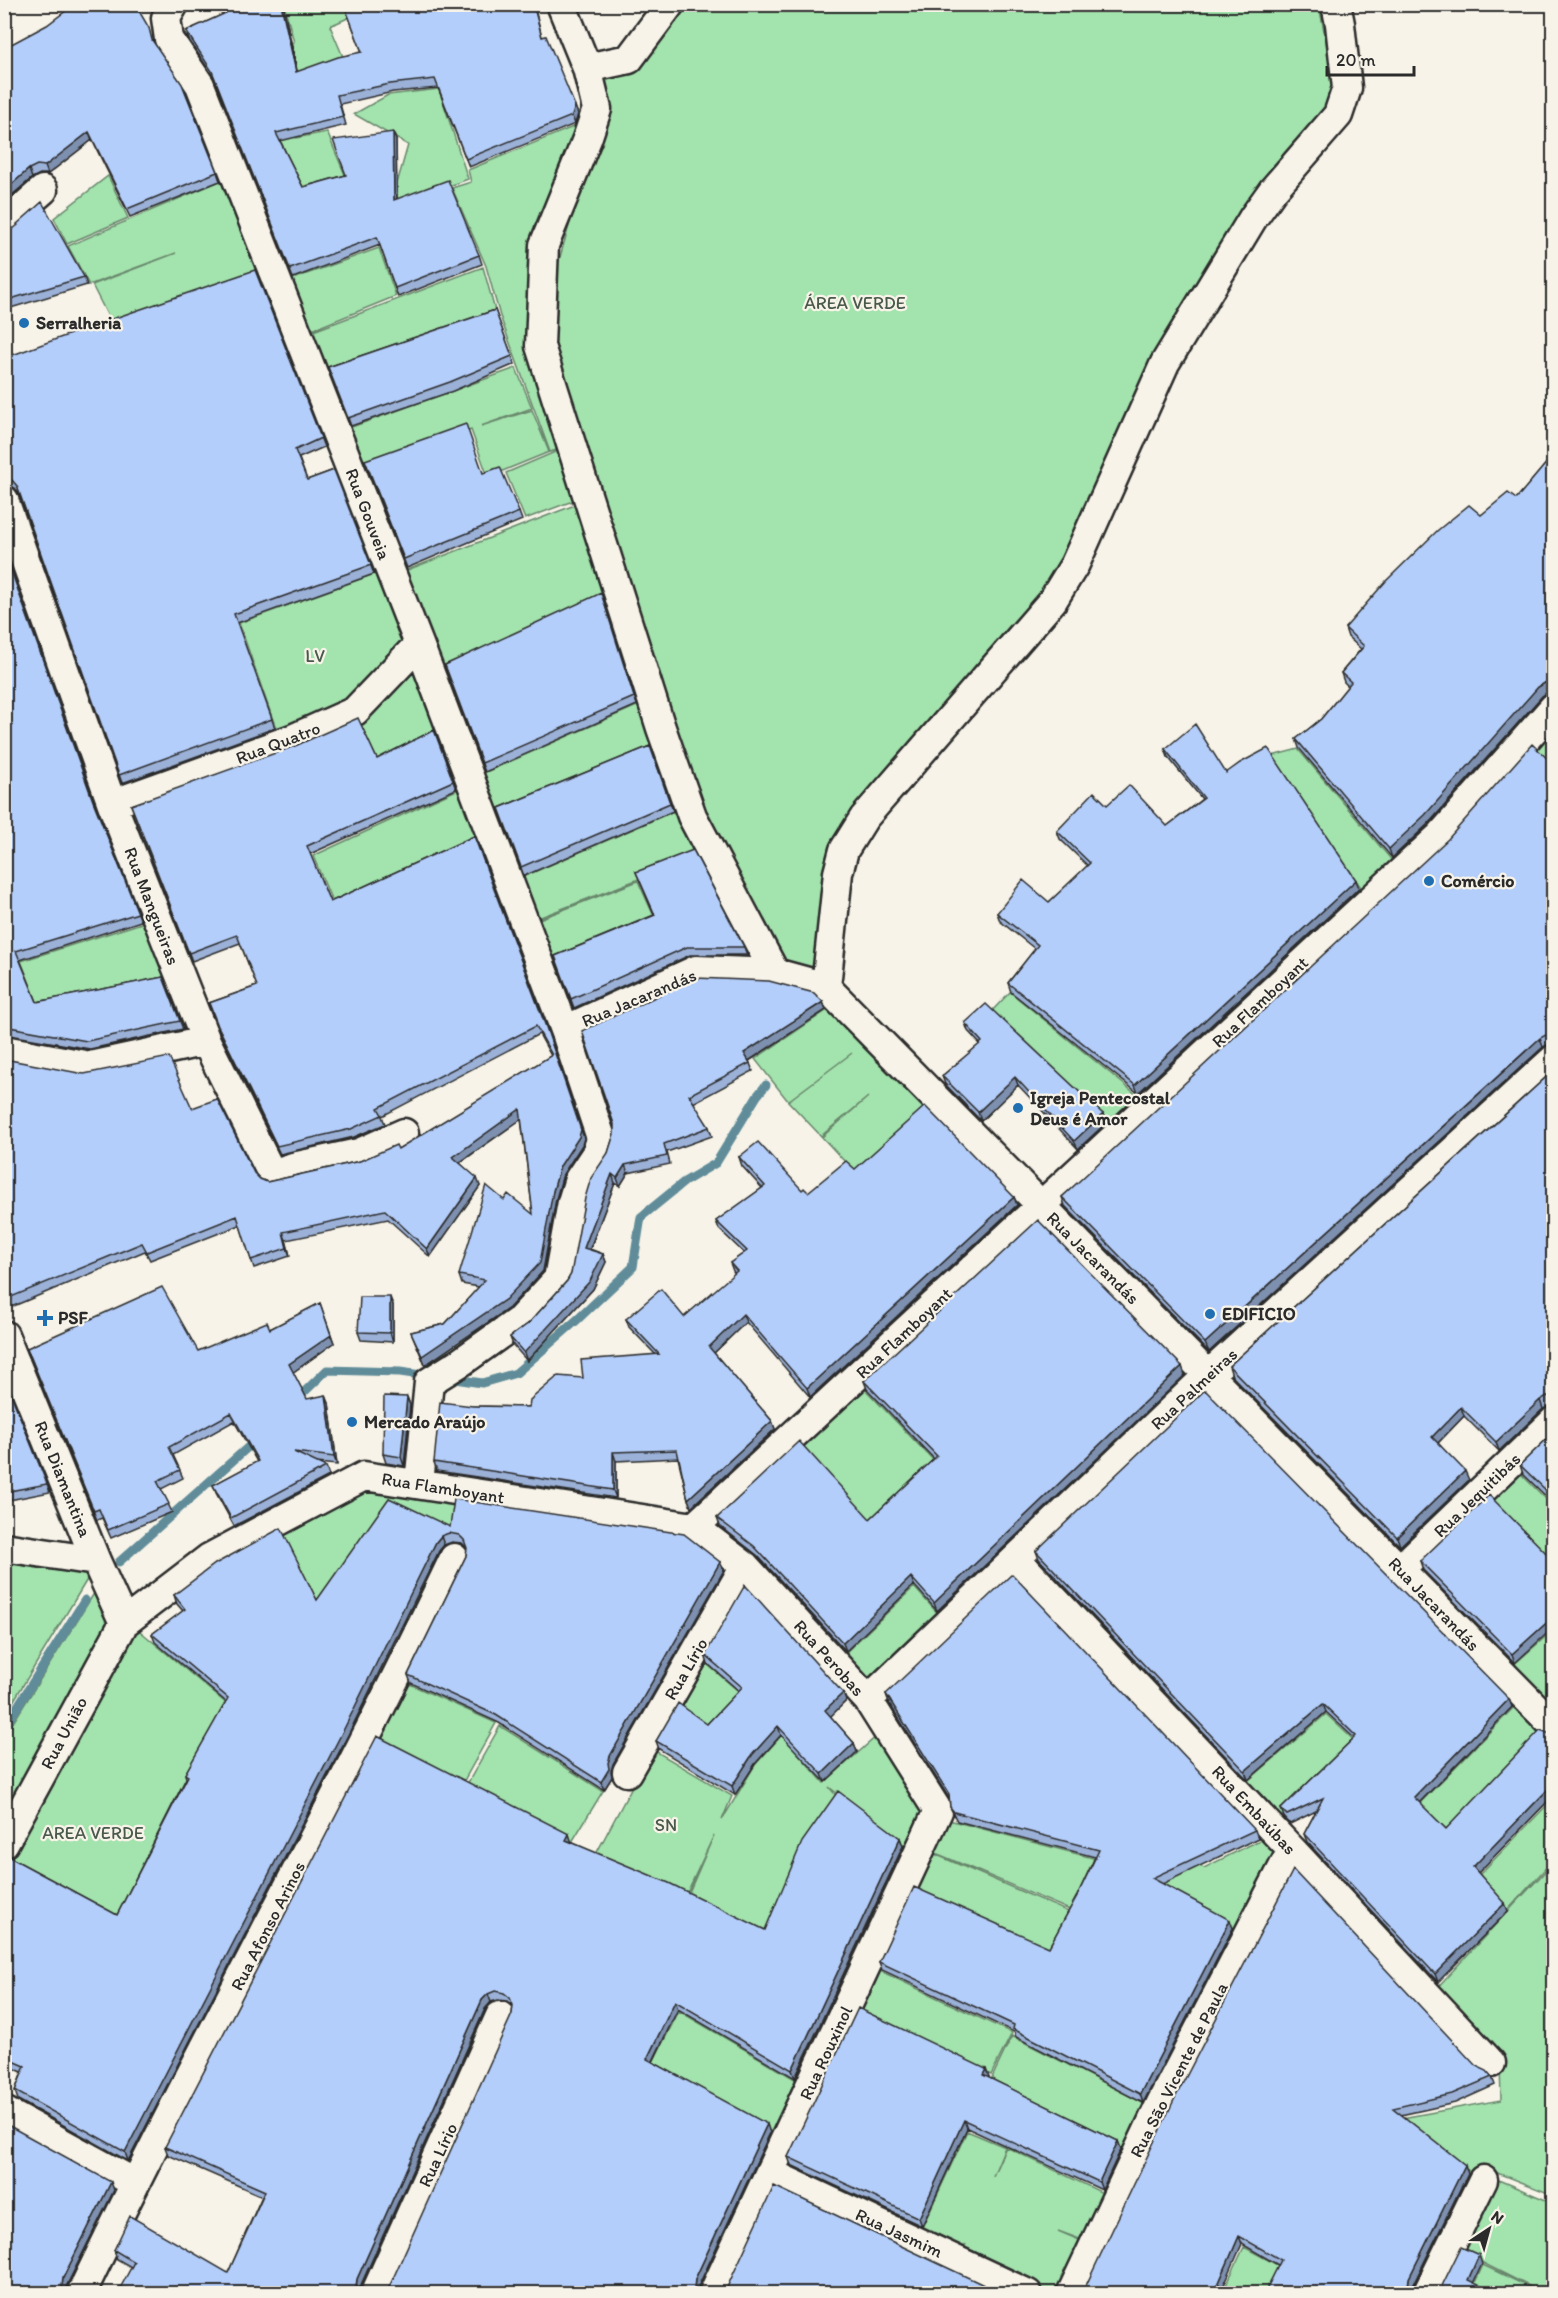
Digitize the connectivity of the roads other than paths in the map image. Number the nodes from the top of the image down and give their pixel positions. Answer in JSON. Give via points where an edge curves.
{"nodes":[{"id":1,"x":174,"y":4,"type":"edge"},
{"id":2,"x":561,"y":4,"type":"edge"},
{"id":3,"x":670,"y":4,"type":"edge"},
{"id":4,"x":1336,"y":4,"type":"edge"},
{"id":5,"x":586,"y":68,"type":"junction"},
{"id":6,"x":43,"y":190,"type":"dead end"},
{"id":7,"x":4,"y":224,"type":"edge"},
{"id":8,"x":4,"y":500,"type":"edge"},
{"id":9,"x":419,"y":644,"type":"junction"},
{"id":10,"x":1554,"y":707,"type":"edge"},
{"id":11,"x":112,"y":804,"type":"junction"},
{"id":12,"x":775,"y":973,"type":"junction"},
{"id":13,"x":826,"y":987,"type":"junction"},
{"id":14,"x":565,"y":1030,"type":"junction"},
{"id":15,"x":206,"y":1041,"type":"junction"},
{"id":16,"x":4,"y":1050,"type":"edge"},
{"id":17,"x":1554,"y":1059,"type":"edge"},
{"id":18,"x":404,"y":1133,"type":"dead end"},
{"id":19,"x":1041,"y":1206,"type":"junction"},
{"id":20,"x":4,"y":1335,"type":"edge"},
{"id":21,"x":1208,"y":1375,"type":"junction"},
{"id":22,"x":1554,"y":1422,"type":"edge"},
{"id":23,"x":419,"y":1484,"type":"junction"},
{"id":24,"x":694,"y":1527,"type":"junction"},
{"id":25,"x":4,"y":1547,"type":"edge"},
{"id":26,"x":454,"y":1558,"type":"dead end"},
{"id":27,"x":1016,"y":1559,"type":"junction"},
{"id":28,"x":96,"y":1561,"type":"junction"},
{"id":29,"x":745,"y":1566,"type":"junction"},
{"id":30,"x":1400,"y":1569,"type":"junction"},
{"id":31,"x":124,"y":1623,"type":"junction"},
{"id":32,"x":868,"y":1700,"type":"junction"},
{"id":33,"x":1554,"y":1726,"type":"edge"},
{"id":34,"x":627,"y":1772,"type":"dead end"},
{"id":35,"x":938,"y":1811,"type":"joint"},
{"id":36,"x":4,"y":1843,"type":"edge"},
{"id":37,"x":1292,"y":1850,"type":"junction"},
{"id":38,"x":500,"y":2016,"type":"dead end"},
{"id":39,"x":1491,"y":2063,"type":"dead end"},
{"id":40,"x":4,"y":2110,"type":"edge"},
{"id":41,"x":770,"y":2173,"type":"junction"},
{"id":42,"x":1484,"y":2180,"type":"dead end"},
{"id":43,"x":135,"y":2183,"type":"junction"},
{"id":44,"x":81,"y":2294,"type":"edge"},
{"id":45,"x":375,"y":2294,"type":"edge"},
{"id":46,"x":713,"y":2294,"type":"edge"},
{"id":47,"x":1028,"y":2294,"type":"edge"},
{"id":48,"x":1071,"y":2294,"type":"edge"},
{"id":49,"x":1427,"y":2294,"type":"edge"}],
"edges":[{"from":1,"to":9,"type":"street","name":"Rua Gouveia","via":[[166,18],[169,39],[200,85]]},
{"from":2,"to":5,"type":"street"},
{"from":3,"to":5,"type":"street","via":[[629,59]]},
{"from":4,"to":13,"type":"street","via":[[1347,88],[1338,115],[1253,218],[1165,363],[1075,564],[1053,600],[864,818],[844,850]]},
{"from":5,"to":12,"type":"street","via":[[597,109],[544,245],[540,346],[692,816]]},
{"from":6,"to":7,"type":"street"},
{"from":8,"to":11,"type":"street","name":"Rua Mangueiras"},
{"from":9,"to":11,"type":"street","name":"Rua Quatro","via":[[355,711],[292,739]]},
{"from":9,"to":14,"type":"street","name":"Rua Gouveia"},
{"from":10,"to":19,"type":"street","name":"Rua Flamboyant","via":[[1440,836]]},
{"from":11,"to":15,"type":"street","name":"Rua Mangueiras"},
{"from":12,"to":13,"type":"street","name":"Rua Jacarandás"},
{"from":12,"to":14,"type":"street","name":"Rua Jacarandás","via":[[696,970]]},
{"from":13,"to":19,"type":"street","name":"Rua Jacarandás"},
{"from":14,"to":23,"type":"street","name":"Rua Gouveia","via":[[601,1138],[597,1152],[579,1179],[558,1279],[520,1320],[429,1382]]},
{"from":15,"to":16,"type":"street","via":[[90,1066]]},
{"from":15,"to":18,"type":"street","name":"Rua Mangueiras","via":[[272,1174],[360,1153]]},
{"from":17,"to":21,"type":"street","name":"Rua Palmeiras"},
{"from":19,"to":21,"type":"street","name":"Rua Jacarandás"},
{"from":19,"to":24,"type":"street","name":"Rua Flamboyant"},
{"from":20,"to":28,"type":"street","name":"Rua Diamantina"},
{"from":21,"to":27,"type":"street","name":"Rua Palmeiras"},
{"from":21,"to":30,"type":"street","name":"Rua Jacarandás"},
{"from":22,"to":30,"type":"street","name":"Rua Jequitibás"},
{"from":23,"to":24,"type":"street","name":"Rua Flamboyant"},
{"from":23,"to":31,"type":"street","name":"Rua Flamboyant","via":[[364,1476],[209,1558]]},
{"from":24,"to":29,"type":"street","name":"Rua Perobas"},
{"from":25,"to":28,"type":"street"},
{"from":26,"to":43,"type":"street","name":"Rua Afonso Arinos","via":[[405,1662]]},
{"from":27,"to":32,"type":"street","name":"Rua Palmeiras"},
{"from":27,"to":37,"type":"street","name":"Rua Embaúbas"},
{"from":28,"to":31,"type":"street","name":"Rua Diamantina"},
{"from":29,"to":32,"type":"street","name":"Rua Perobas"},
{"from":29,"to":34,"type":"street","name":"Rua Lírio"},
{"from":30,"to":33,"type":"street","name":"Rua Jacarandás"},
{"from":31,"to":36,"type":"street","name":"Rua União"},
{"from":32,"to":35,"type":"street","name":"Rua Perobas"},
{"from":35,"to":41,"type":"street","name":"Rua Rouxinol"},
{"from":37,"to":39,"type":"street","name":"Rua Embaúbas"},
{"from":37,"to":48,"type":"street","name":"Rua São Vicente de Paula","via":[[1161,2103]]},
{"from":38,"to":45,"type":"street","name":"Rua Lírio"},
{"from":40,"to":43,"type":"street"},
{"from":41,"to":46,"type":"street","name":"Rua Rouxinol"},
{"from":41,"to":47,"type":"street","name":"Rua Jasmim"},
{"from":42,"to":49,"type":"street"},
{"from":43,"to":44,"type":"street","name":"Rua Afonso Arinos"}]}
